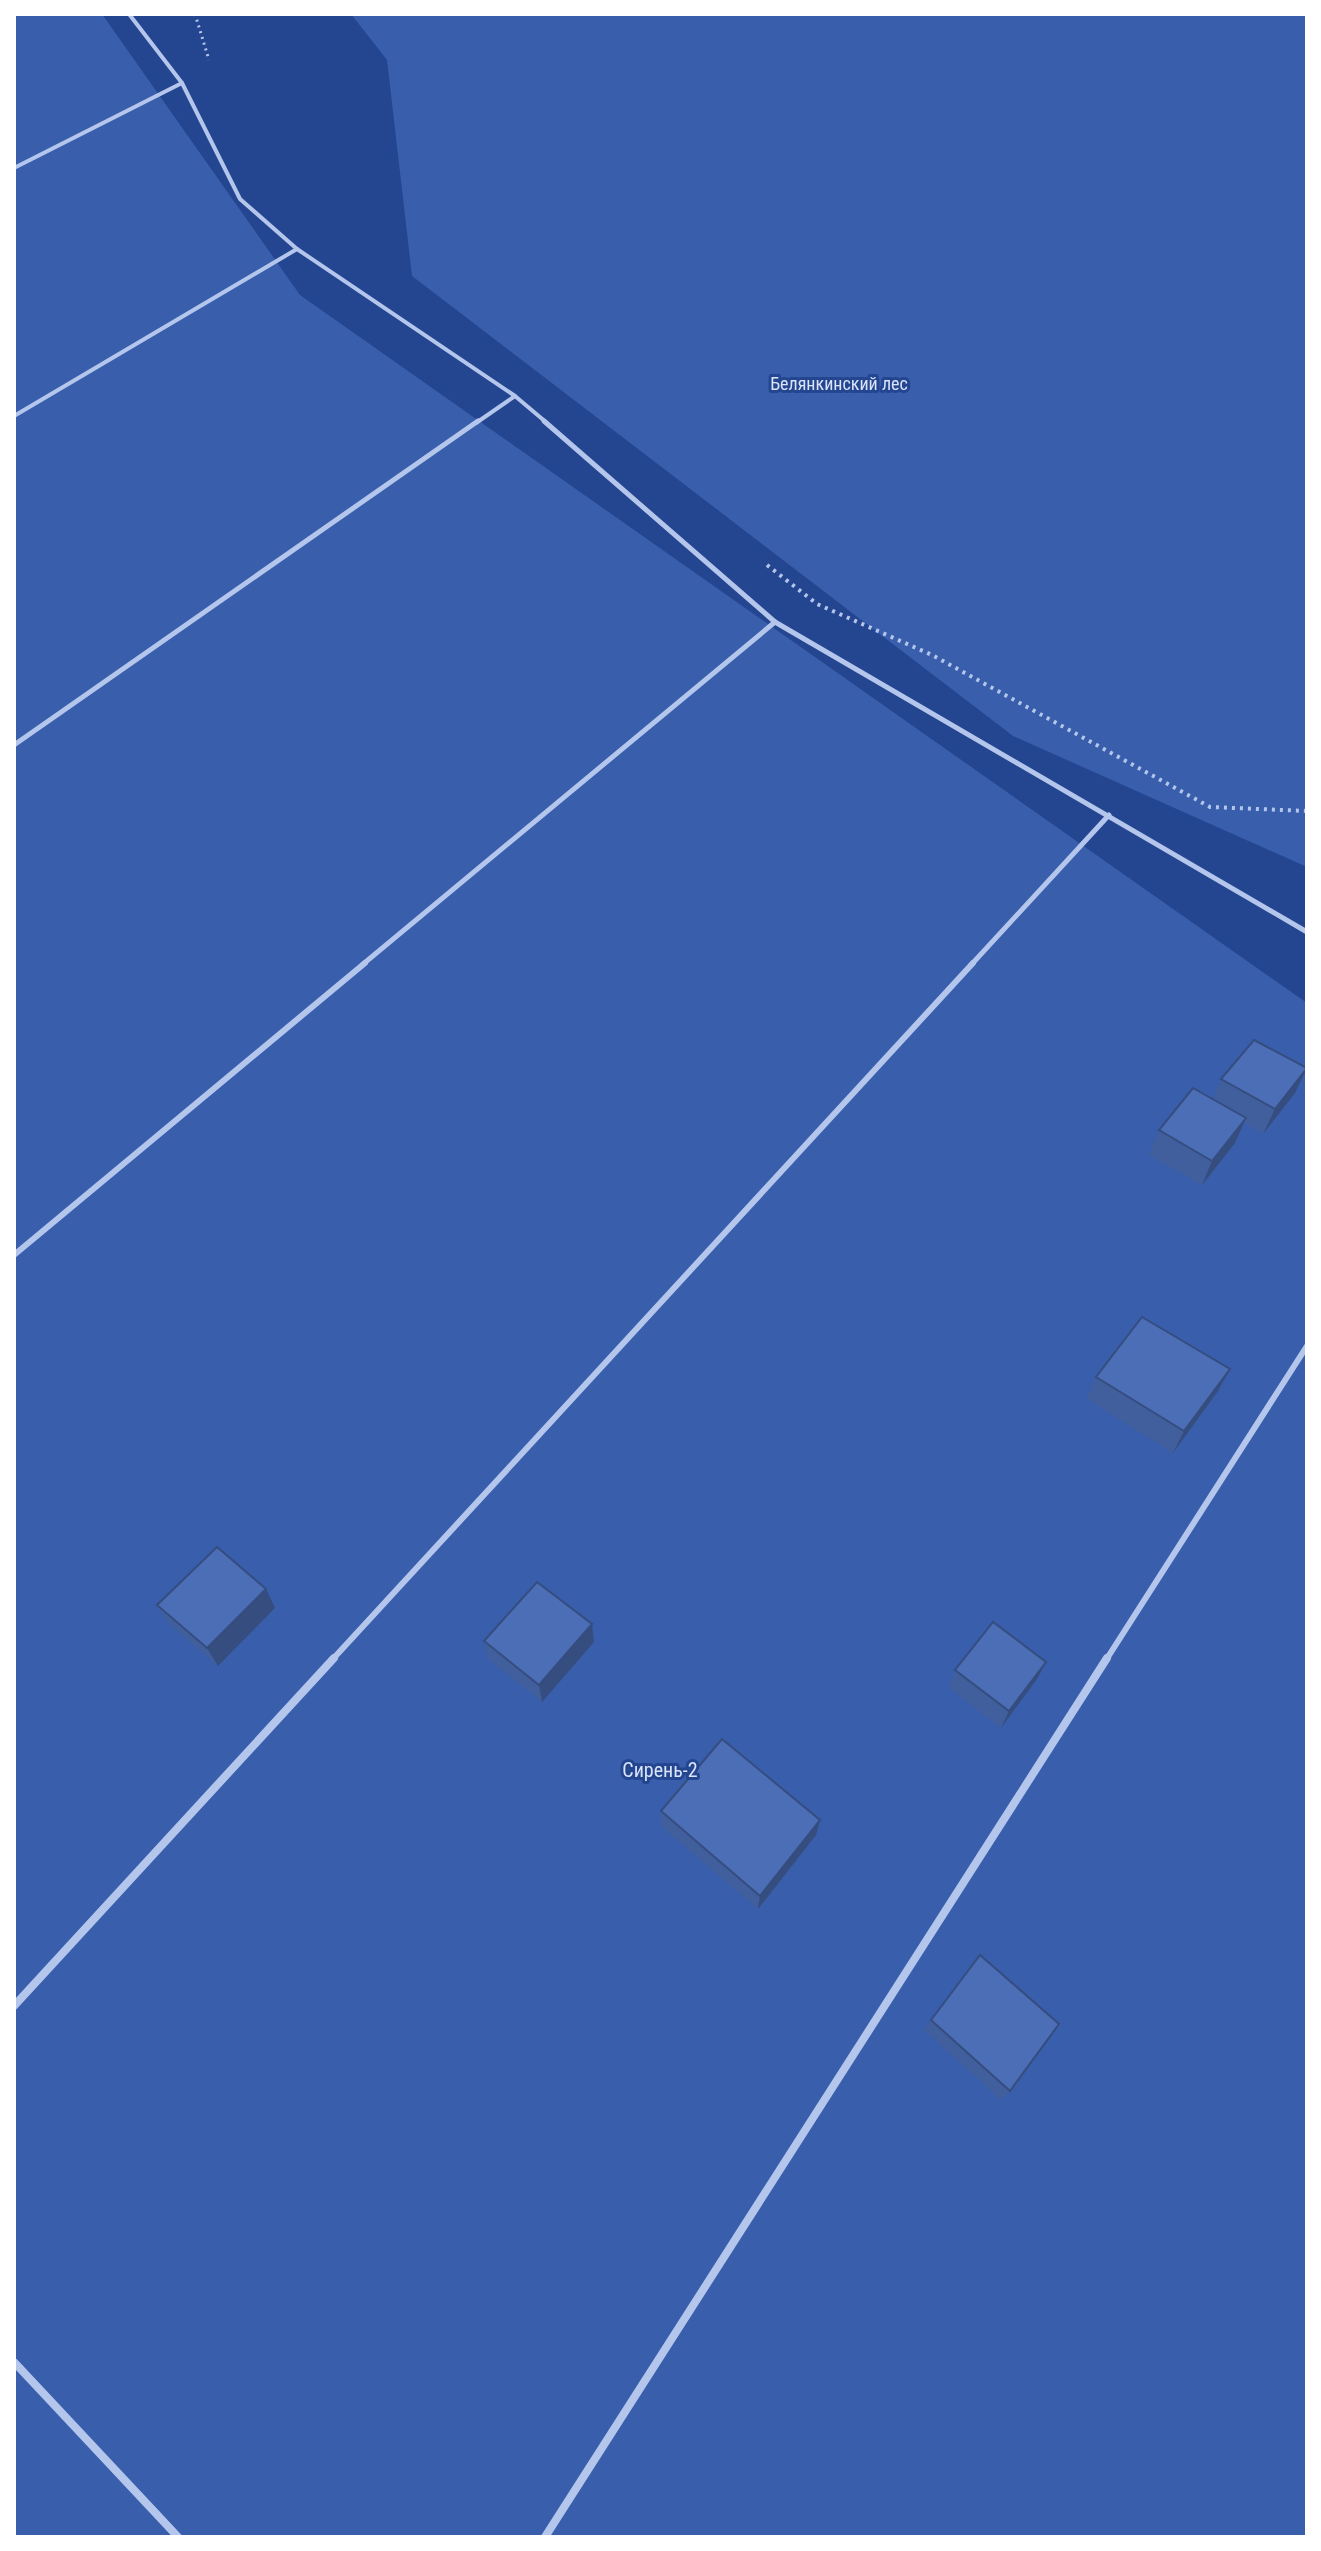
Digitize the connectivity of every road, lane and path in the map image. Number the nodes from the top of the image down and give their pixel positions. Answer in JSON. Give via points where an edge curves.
{"nodes":[{"id":1,"x":129,"y":14,"type":"edge"},
{"id":2,"x":182,"y":83,"type":"junction"},
{"id":3,"x":14,"y":168,"type":"edge"},
{"id":4,"x":297,"y":249,"type":"junction"},
{"id":5,"x":515,"y":396,"type":"junction"},
{"id":6,"x":14,"y":416,"type":"edge"},
{"id":7,"x":817,"y":604,"type":"dead end"},
{"id":8,"x":775,"y":622,"type":"junction"},
{"id":9,"x":14,"y":745,"type":"edge"},
{"id":10,"x":1307,"y":811,"type":"edge"},
{"id":11,"x":1109,"y":815,"type":"junction"},
{"id":12,"x":1307,"y":932,"type":"edge"},
{"id":13,"x":14,"y":1255,"type":"edge"},
{"id":14,"x":1307,"y":1346,"type":"edge"},
{"id":15,"x":14,"y":2006,"type":"edge"},
{"id":16,"x":14,"y":2362,"type":"edge"},
{"id":17,"x":178,"y":2537,"type":"edge"},
{"id":18,"x":545,"y":2537,"type":"edge"}],
"edges":[{"from":1,"to":2,"type":"lane"},
{"from":2,"to":3,"type":"lane"},
{"from":2,"to":4,"type":"lane","via":[[240,199]]},
{"from":4,"to":5,"type":"lane"},
{"from":4,"to":6,"type":"lane"},
{"from":5,"to":8,"type":"lane"},
{"from":5,"to":9,"type":"lane"},
{"from":7,"to":10,"type":"path","via":[[932,655],[1210,807]]},
{"from":8,"to":11,"type":"lane"},
{"from":8,"to":13,"type":"lane"},
{"from":11,"to":12,"type":"lane"},
{"from":11,"to":15,"type":"lane"},
{"from":14,"to":18,"type":"lane"},
{"from":16,"to":17,"type":"lane"}]}
